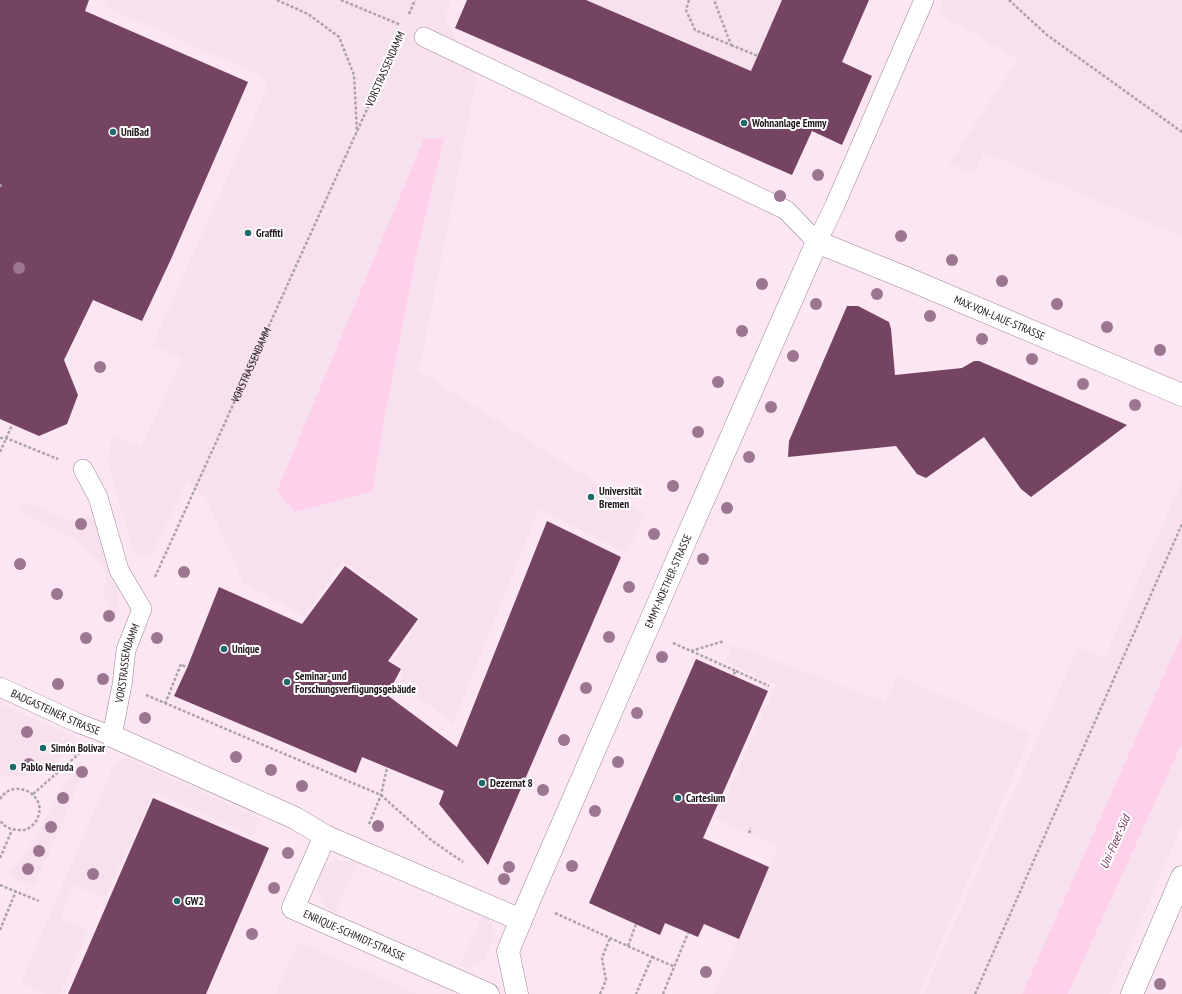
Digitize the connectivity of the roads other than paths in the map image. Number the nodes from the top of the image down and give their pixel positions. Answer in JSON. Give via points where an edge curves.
{"nodes":[{"id":1,"x":924,"y":0,"type":"edge"},
{"id":2,"x":424,"y":37,"type":"dead end"},
{"id":3,"x":817,"y":242,"type":"junction"},
{"id":4,"x":1182,"y":395,"type":"edge"},
{"id":5,"x":83,"y":469,"type":"road end"},
{"id":6,"x":0,"y":687,"type":"edge"},
{"id":7,"x":112,"y":736,"type":"junction"},
{"id":8,"x":325,"y":836,"type":"junction"},
{"id":9,"x":1180,"y":887,"type":"edge"},
{"id":10,"x":521,"y":920,"type":"junction"},
{"id":11,"x":488,"y":994,"type":"edge"},
{"id":12,"x":517,"y":994,"type":"edge"},
{"id":13,"x":1132,"y":994,"type":"edge"}],
"edges":[{"from":1,"to":3,"type":"lane"},
{"from":2,"to":3,"type":"lane","via":[[786,210]]},
{"from":3,"to":4,"type":"street","name":"MAX-VON-LAUE-STRASSE"},
{"from":3,"to":10,"type":"street","name":"EMMY-NOETHER-STRASSE"},
{"from":5,"to":7,"type":"lane","name":"VORSTRASSENDAMM","via":[[98,497],[119,570],[142,609],[126,650]]},
{"from":6,"to":7,"type":"lane","name":"BADGASTEINER STRASSE"},
{"from":7,"to":8,"type":"street","via":[[295,818]]},
{"from":8,"to":10,"type":"street"},
{"from":8,"to":11,"type":"street","name":"ENRIQUE-SCHMIDT-STRASSE","via":[[293,908]]},
{"from":9,"to":13,"type":"street"},
{"from":10,"to":12,"type":"street","via":[[508,951]]}]}
